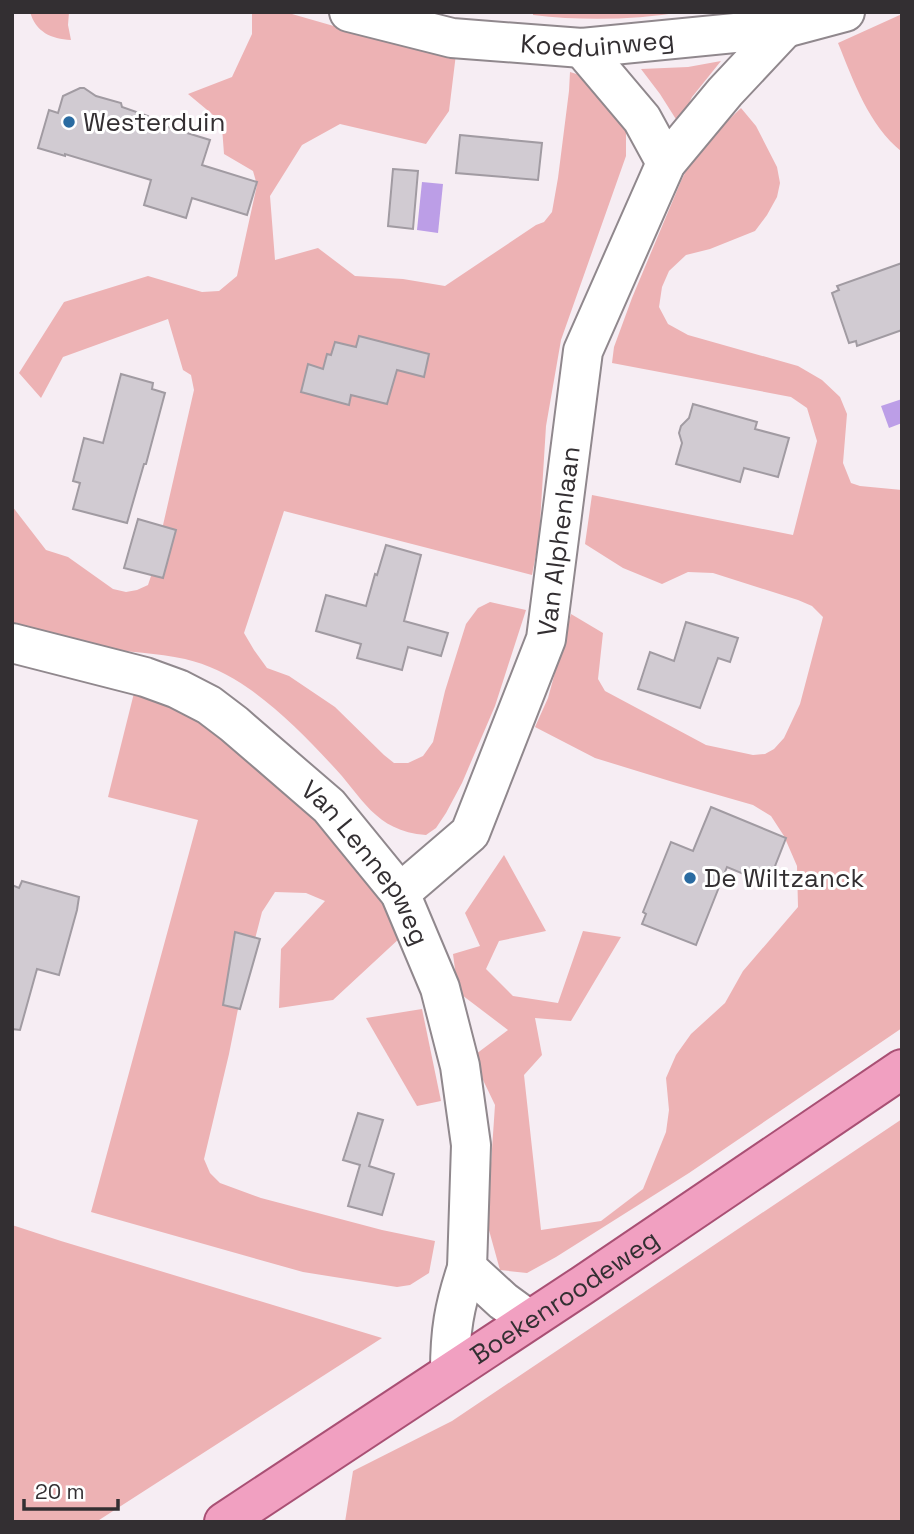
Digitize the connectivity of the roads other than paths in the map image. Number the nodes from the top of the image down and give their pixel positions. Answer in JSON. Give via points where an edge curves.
{"nodes":[{"id":1,"x":349,"y":12,"type":"edge"},
{"id":2,"x":845,"y":12,"type":"edge"},
{"id":3,"x":785,"y":28,"type":"junction"},
{"id":4,"x":582,"y":48,"type":"junction"},
{"id":5,"x":666,"y":163,"type":"junction"},
{"id":6,"x":12,"y":643,"type":"edge"},
{"id":7,"x":400,"y":893,"type":"junction"},
{"id":8,"x":902,"y":1069,"type":"edge"},
{"id":9,"x":467,"y":1268,"type":"junction"},
{"id":10,"x":529,"y":1320,"type":"junction"},
{"id":11,"x":450,"y":1372,"type":"junction"},
{"id":12,"x":224,"y":1522,"type":"edge"}],
"edges":[{"from":1,"to":4,"type":"street","name":"Koeduinweg","via":[[452,38]]},
{"from":2,"to":3,"type":"street","name":"Koeduinweg"},
{"from":3,"to":4,"type":"street","name":"Koeduinweg"},
{"from":3,"to":5,"type":"street","name":"Van Alphenlaan"},
{"from":4,"to":5,"type":"street","via":[[642,119]]},
{"from":5,"to":7,"type":"street","name":"Van Alphenlaan","via":[[583,351],[546,639],[470,833]]},
{"from":6,"to":7,"type":"street","name":"Van Lennepweg","via":[[145,677],[209,705],[329,807]]},
{"from":7,"to":9,"type":"street","name":"Van Lennepweg","via":[[440,988],[460,1066],[471,1145]]},
{"from":8,"to":10,"type":"main road","name":"Boekenroodeweg"},
{"from":9,"to":10,"type":"street"},
{"from":9,"to":11,"type":"street","name":"Van Lennepweg","via":[[451,1330]]},
{"from":10,"to":11,"type":"main road","name":"Boekenroodeweg"},
{"from":11,"to":12,"type":"main road","name":"Boekenroodeweg"}]}
